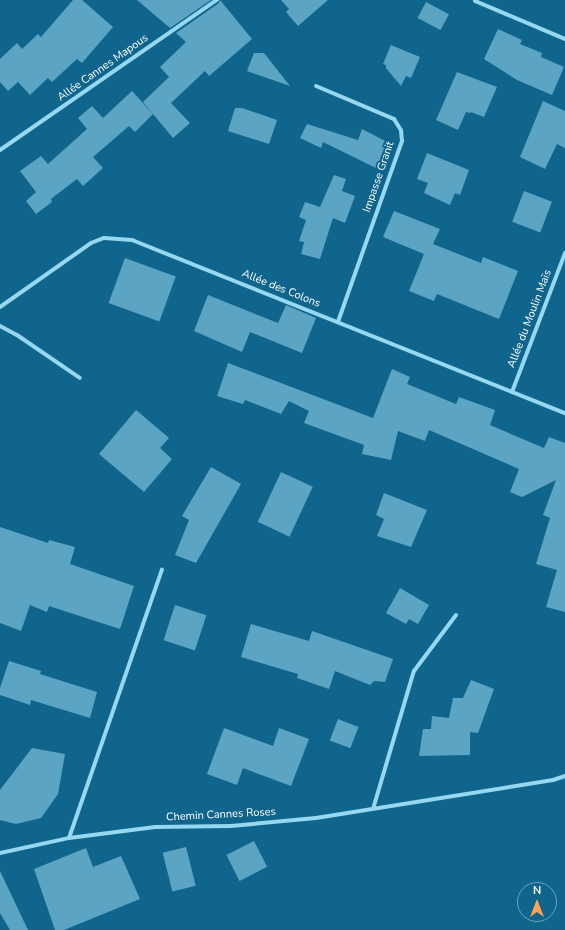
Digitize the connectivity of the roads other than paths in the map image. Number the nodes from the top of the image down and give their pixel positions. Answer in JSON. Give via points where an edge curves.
{"nodes":[{"id":1,"x":217,"y":0,"type":"edge"},
{"id":2,"x":475,"y":1,"type":"dead end"},
{"id":3,"x":565,"y":39,"type":"edge"},
{"id":4,"x":316,"y":86,"type":"dead end"},
{"id":5,"x":0,"y":150,"type":"edge"},
{"id":6,"x":565,"y":253,"type":"edge"},
{"id":7,"x":0,"y":307,"type":"edge"},
{"id":8,"x":338,"y":322,"type":"junction"},
{"id":9,"x":0,"y":326,"type":"edge"},
{"id":10,"x":80,"y":378,"type":"dead end"},
{"id":11,"x":512,"y":392,"type":"junction"},
{"id":12,"x":565,"y":413,"type":"edge"},
{"id":13,"x":162,"y":570,"type":"dead end"},
{"id":14,"x":456,"y":615,"type":"dead end"},
{"id":15,"x":565,"y":776,"type":"edge"},
{"id":16,"x":373,"y":809,"type":"junction"},
{"id":17,"x":69,"y":838,"type":"junction"},
{"id":18,"x":0,"y":853,"type":"edge"}],
"edges":[{"from":1,"to":5,"type":"street","name":"Allée Cannes Mapous"},
{"from":2,"to":3,"type":"street"},
{"from":4,"to":8,"type":"street","name":"Impasse Granit","via":[[394,119],[401,130],[402,141]]},
{"from":6,"to":11,"type":"street","name":"Allée du Moulin Maïs"},
{"from":7,"to":8,"type":"street","name":"Allée des Colons","via":[[91,243],[104,238],[118,238],[132,240]]},
{"from":8,"to":11,"type":"street","name":"Allée des Colons"},
{"from":9,"to":10,"type":"street"},
{"from":11,"to":12,"type":"street","name":"Allée des Colons"},
{"from":13,"to":17,"type":"street"},
{"from":14,"to":16,"type":"street","via":[[414,671]]},
{"from":15,"to":16,"type":"street","name":"Chemin Cannes Roses"},
{"from":16,"to":17,"type":"street","name":"Chemin Cannes Roses","via":[[275,823],[155,827]]},
{"from":17,"to":18,"type":"street","name":"Chemin Cannes Roses"}]}
